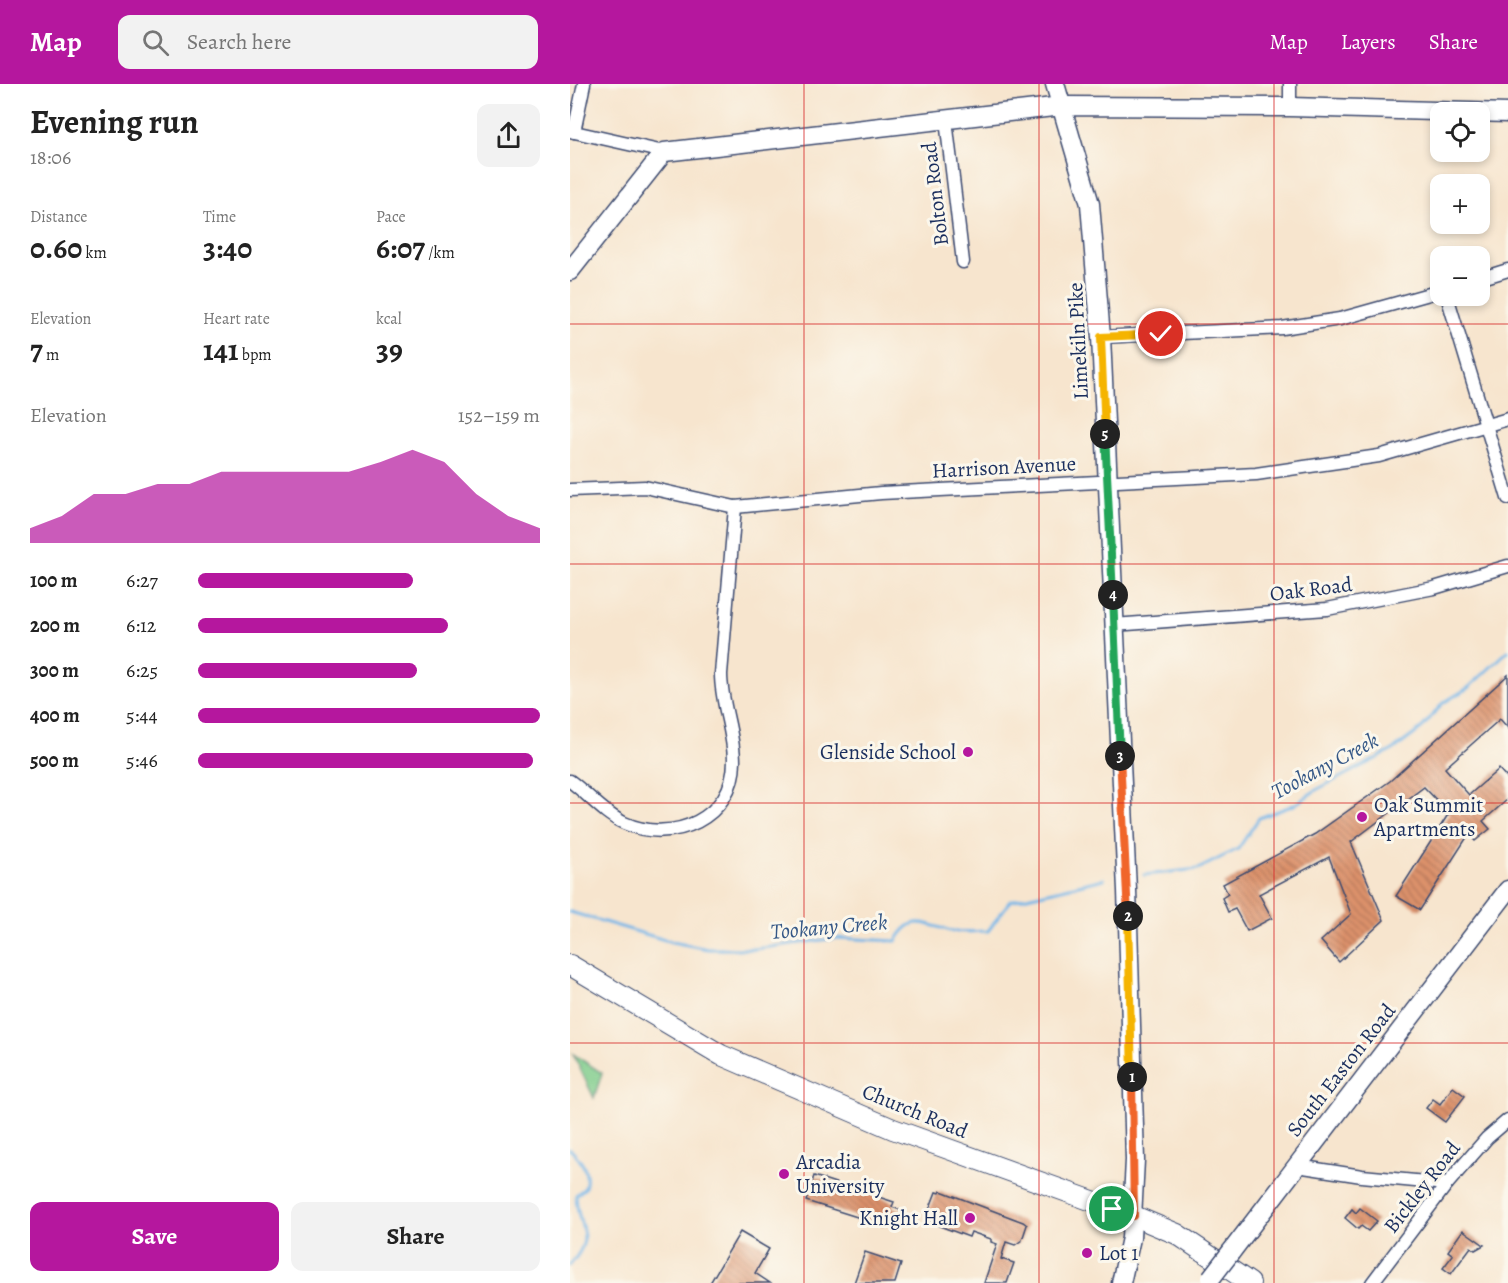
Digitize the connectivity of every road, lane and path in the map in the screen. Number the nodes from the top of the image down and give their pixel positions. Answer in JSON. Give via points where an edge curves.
{"nodes":[{"id":1,"x":584,"y":84,"type":"edge"},
{"id":2,"x":1055,"y":84,"type":"edge"},
{"id":3,"x":1290,"y":84,"type":"edge"},
{"id":4,"x":1062,"y":106,"type":"junction"},
{"id":5,"x":1290,"y":107,"type":"junction"},
{"id":6,"x":1508,"y":113,"type":"edge"},
{"id":7,"x":946,"y":120,"type":"junction"},
{"id":8,"x":572,"y":131,"type":"edge"},
{"id":9,"x":664,"y":152,"type":"junction"},
{"id":10,"x":963,"y":262,"type":"dead end"},
{"id":11,"x":1508,"y":270,"type":"edge"},
{"id":12,"x":570,"y":271,"type":"edge"},
{"id":13,"x":1490,"y":276,"type":"edge"},
{"id":14,"x":1430,"y":294,"type":"edge"},
{"id":15,"x":1450,"y":306,"type":"edge"},
{"id":16,"x":1101,"y":337,"type":"junction"},
{"id":17,"x":1508,"y":419,"type":"edge"},
{"id":18,"x":1486,"y":426,"type":"junction"},
{"id":19,"x":1107,"y":480,"type":"junction"},
{"id":20,"x":570,"y":490,"type":"edge"},
{"id":21,"x":1508,"y":498,"type":"edge"},
{"id":22,"x":735,"y":507,"type":"junction"},
{"id":23,"x":1508,"y":566,"type":"edge"},
{"id":24,"x":1114,"y":625,"type":"junction"},
{"id":25,"x":570,"y":781,"type":"edge"},
{"id":26,"x":1508,"y":890,"type":"edge"},
{"id":27,"x":570,"y":965,"type":"edge"},
{"id":28,"x":1508,"y":1120,"type":"edge"},
{"id":29,"x":1297,"y":1166,"type":"junction"},
{"id":30,"x":1447,"y":1184,"type":"junction"},
{"id":31,"x":1134,"y":1216,"type":"junction"},
{"id":32,"x":1208,"y":1281,"type":"edge"},
{"id":33,"x":1121,"y":1283,"type":"edge"},
{"id":34,"x":1250,"y":1283,"type":"edge"},
{"id":35,"x":1372,"y":1283,"type":"edge"}],
"edges":[{"from":1,"to":8,"type":"street"},
{"from":2,"to":4,"type":"main road","name":"Limekiln Pike"},
{"from":3,"to":5,"type":"street"},
{"from":4,"to":5,"type":"main road"},
{"from":4,"to":7,"type":"main road"},
{"from":4,"to":16,"type":"main road","name":"Limekiln Pike","via":[[1091,211]]},
{"from":5,"to":6,"type":"main road"},
{"from":7,"to":9,"type":"main road"},
{"from":7,"to":10,"type":"street","name":"Bolton Road"},
{"from":8,"to":9,"type":"street"},
{"from":9,"to":12,"type":"main road"},
{"from":11,"to":13,"type":"street"},
{"from":14,"to":16,"type":"street","via":[[1340,319],[1282,328]]},
{"from":15,"to":18,"type":"street"},
{"from":16,"to":19,"type":"main road","name":"Limekiln Pike"},
{"from":17,"to":18,"type":"street","name":"Harrison Avenue"},
{"from":18,"to":19,"type":"street","name":"Harrison Avenue","via":[[1331,465],[1256,474]]},
{"from":18,"to":21,"type":"street"},
{"from":19,"to":22,"type":"street","name":"Harrison Avenue","via":[[881,493]]},
{"from":19,"to":24,"type":"main road","name":"Limekiln Pike"},
{"from":20,"to":22,"type":"street","name":"Harrison Avenue","via":[[645,487]]},
{"from":22,"to":25,"type":"street","via":[[720,675],[734,761],[725,794],[697,823],[678,831],[654,831],[617,819]]},
{"from":23,"to":24,"type":"street","name":"Oak Road","via":[[1411,594],[1327,609]]},
{"from":24,"to":31,"type":"main road","name":"Limekiln Pike","via":[[1127,890]]},
{"from":26,"to":29,"type":"main road","name":"South Easton Road"},
{"from":27,"to":31,"type":"main road","name":"Church Road","via":[[721,1055],[903,1133]]},
{"from":28,"to":30,"type":"street","name":"Bickley Road"},
{"from":29,"to":30,"type":"street"},
{"from":29,"to":32,"type":"main road","name":"South Easton Road","bridge":true},
{"from":30,"to":35,"type":"street","name":"Bickley Road"},
{"from":31,"to":33,"type":"main road","name":"Limekiln Pike"},
{"from":31,"to":34,"type":"main road","name":"Church Road","via":[[1197,1245]]}]}
